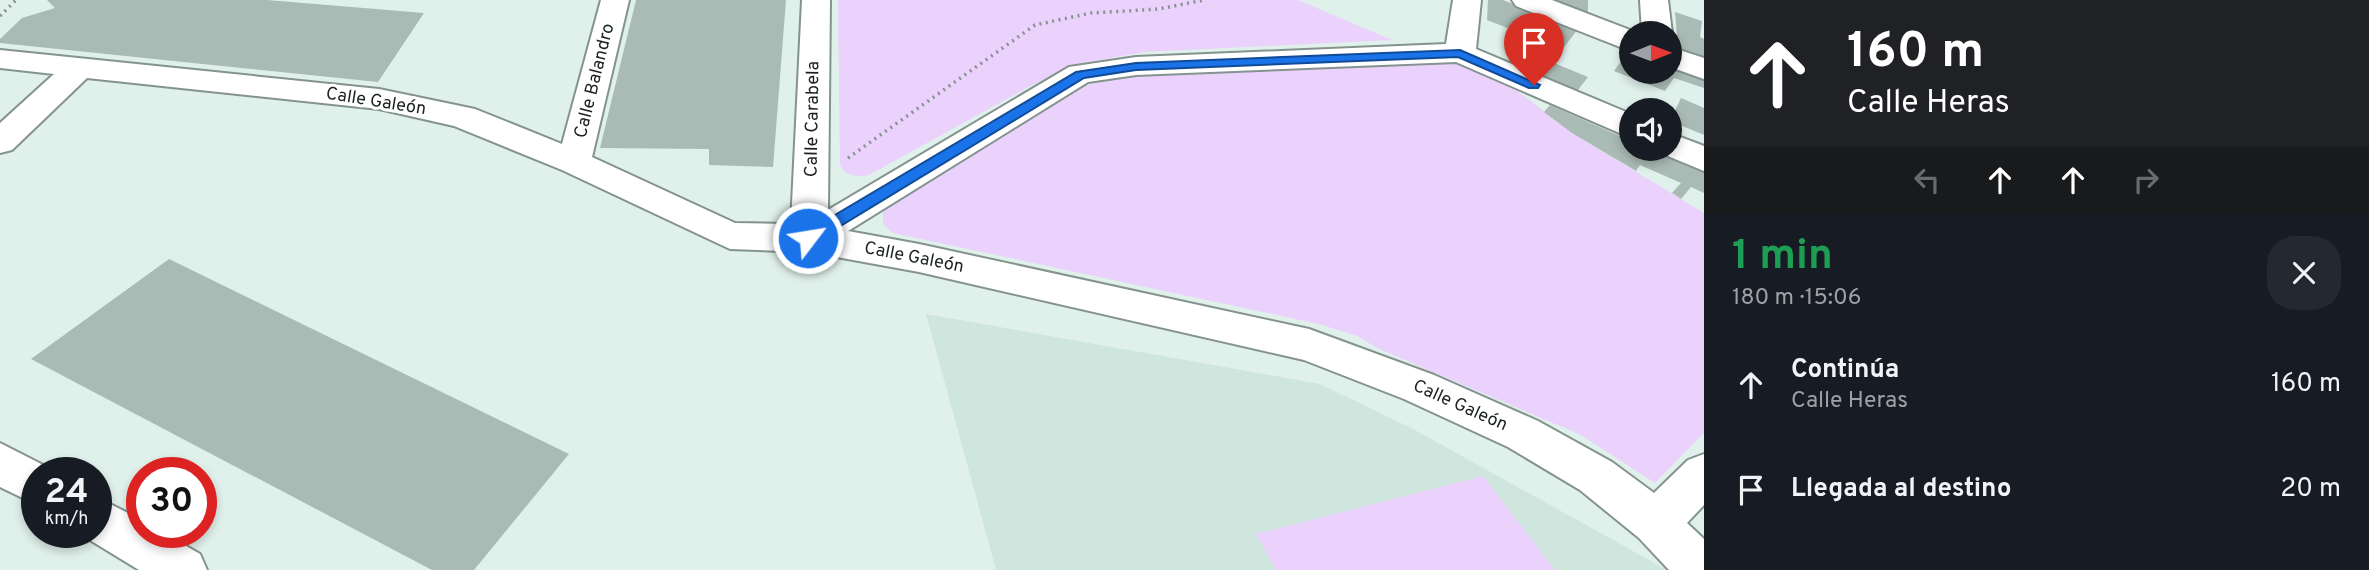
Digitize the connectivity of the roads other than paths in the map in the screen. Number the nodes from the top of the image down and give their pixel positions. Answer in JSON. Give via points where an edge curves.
{"nodes":[{"id":1,"x":615,"y":0,"type":"edge"},
{"id":2,"x":816,"y":0,"type":"edge"},
{"id":3,"x":1467,"y":0,"type":"edge"},
{"id":4,"x":1526,"y":0,"type":"edge"},
{"id":5,"x":1654,"y":0,"type":"edge"},
{"id":6,"x":1656,"y":21,"type":"edge"},
{"id":7,"x":1619,"y":36,"type":"edge"},
{"id":8,"x":1460,"y":54,"type":"junction"},
{"id":9,"x":0,"y":59,"type":"edge"},
{"id":10,"x":1682,"y":61,"type":"edge"},
{"id":11,"x":80,"y":66,"type":"junction"},
{"id":12,"x":1704,"y":69,"type":"edge"},
{"id":13,"x":1619,"y":122,"type":"edge"},
{"id":14,"x":0,"y":142,"type":"edge"},
{"id":15,"x":1682,"y":149,"type":"edge"},
{"id":16,"x":1704,"y":159,"type":"edge"},
{"id":17,"x":574,"y":162,"type":"junction"},
{"id":18,"x":808,"y":238,"type":"junction"},
{"id":19,"x":0,"y":463,"type":"edge"},
{"id":20,"x":1704,"y":474,"type":"edge"},
{"id":21,"x":21,"y":475,"type":"edge"},
{"id":22,"x":1656,"y":523,"type":"junction"},
{"id":23,"x":112,"y":528,"type":"edge"},
{"id":24,"x":183,"y":570,"type":"edge"},
{"id":25,"x":1702,"y":570,"type":"edge"}],
"edges":[{"from":1,"to":17,"type":"street","name":"Calle Balandro"},
{"from":2,"to":18,"type":"street","name":"Calle Carabela"},
{"from":3,"to":8,"type":"street"},
{"from":4,"to":7,"type":"street"},
{"from":5,"to":6,"type":"street"},
{"from":8,"to":13,"type":"street"},
{"from":8,"to":18,"type":"street","via":[[1136,66],[1080,74]]},
{"from":9,"to":11,"type":"street","name":"Calle Galeón"},
{"from":10,"to":12,"type":"street"},
{"from":11,"to":14,"type":"street"},
{"from":11,"to":17,"type":"street","name":"Calle Galeón","via":[[379,99],[463,117]]},
{"from":15,"to":16,"type":"street"},
{"from":17,"to":18,"type":"street","name":"Calle Galeón","via":[[730,236]]},
{"from":18,"to":22,"type":"street","name":"Calle Galeón","via":[[919,258],[1308,345],[1523,433],[1596,476]]},
{"from":19,"to":21,"type":"street"},
{"from":20,"to":22,"type":"street"},
{"from":22,"to":25,"type":"street","name":"Calle Galeón"},
{"from":23,"to":24,"type":"street"}]}
